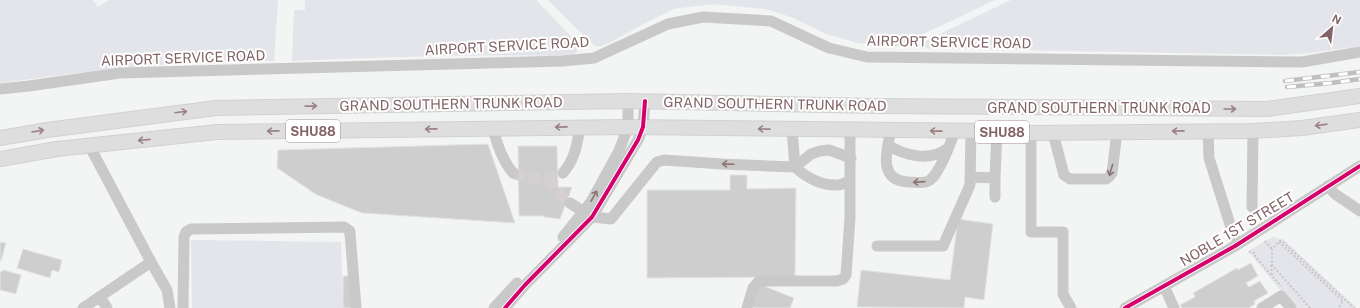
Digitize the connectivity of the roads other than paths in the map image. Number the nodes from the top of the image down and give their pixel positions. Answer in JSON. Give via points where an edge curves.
{"nodes":[{"id":1,"x":1360,"y":52,"type":"edge"},
{"id":2,"x":0,"y":89,"type":"edge"},
{"id":3,"x":1360,"y":96,"type":"edge"},
{"id":4,"x":628,"y":101,"type":"junction"},
{"id":5,"x":645,"y":101,"type":"junction"},
{"id":6,"x":1267,"y":109,"type":"junction"},
{"id":7,"x":1360,"y":120,"type":"edge"},
{"id":8,"x":580,"y":127,"type":"junction"},
{"id":9,"x":628,"y":127,"type":"junction"},
{"id":10,"x":643,"y":127,"type":"junction"},
{"id":11,"x":493,"y":128,"type":"junction"},
{"id":12,"x":792,"y":129,"type":"junction"},
{"id":13,"x":850,"y":130,"type":"junction"},
{"id":14,"x":891,"y":130,"type":"junction"},
{"id":15,"x":1271,"y":130,"type":"junction"},
{"id":16,"x":955,"y":131,"type":"junction"},
{"id":17,"x":971,"y":131,"type":"junction"},
{"id":18,"x":997,"y":131,"type":"junction"},
{"id":19,"x":1208,"y":131,"type":"junction"},
{"id":20,"x":1253,"y":131,"type":"junction"},
{"id":21,"x":1117,"y":132,"type":"junction"},
{"id":22,"x":1031,"y":133,"type":"junction"},
{"id":23,"x":1053,"y":133,"type":"junction"},
{"id":24,"x":0,"y":138,"type":"edge"},
{"id":25,"x":89,"y":145,"type":"junction"},
{"id":26,"x":888,"y":145,"type":"junction"},
{"id":27,"x":948,"y":148,"type":"junction"},
{"id":28,"x":851,"y":158,"type":"junction"},
{"id":29,"x":0,"y":159,"type":"edge"},
{"id":30,"x":1360,"y":166,"type":"edge"},
{"id":31,"x":795,"y":167,"type":"junction"},
{"id":32,"x":513,"y":173,"type":"tunnel mouth"},
{"id":33,"x":563,"y":173,"type":"tunnel mouth"},
{"id":34,"x":970,"y":176,"type":"junction"},
{"id":35,"x":995,"y":178,"type":"junction"},
{"id":36,"x":850,"y":181,"type":"junction"},
{"id":37,"x":1328,"y":186,"type":"junction"},
{"id":38,"x":995,"y":197,"type":"dead end"},
{"id":39,"x":570,"y":203,"type":"tunnel mouth"},
{"id":40,"x":1252,"y":207,"type":"dead end"},
{"id":41,"x":1360,"y":212,"type":"edge"},
{"id":42,"x":588,"y":215,"type":"junction"},
{"id":43,"x":1234,"y":237,"type":"dead end"},
{"id":44,"x":877,"y":246,"type":"dead end"},
{"id":45,"x":151,"y":262,"type":"junction"},
{"id":46,"x":1164,"y":286,"type":"junction"},
{"id":47,"x":100,"y":297,"type":"junction"},
{"id":48,"x":507,"y":301,"type":"edge"},
{"id":49,"x":83,"y":308,"type":"edge"},
{"id":50,"x":107,"y":308,"type":"edge"},
{"id":51,"x":170,"y":308,"type":"edge"},
{"id":52,"x":183,"y":308,"type":"edge"},
{"id":53,"x":356,"y":308,"type":"edge"},
{"id":54,"x":494,"y":308,"type":"edge"},
{"id":55,"x":748,"y":308,"type":"edge"},
{"id":56,"x":1071,"y":308,"type":"edge"},
{"id":57,"x":1125,"y":308,"type":"edge"},
{"id":58,"x":1174,"y":308,"type":"edge"},
{"id":59,"x":1262,"y":308,"type":"edge"},
{"id":60,"x":1291,"y":308,"type":"edge"}],
"edges":[{"from":1,"to":2,"type":"street","name":"AIRPORT SERVICE ROAD","via":[[1302,62],[867,56],[829,48],[771,21],[703,17],[668,24],[594,58],[563,61],[120,73]]},
{"from":3,"to":6,"type":"main road","name":"GRAND SOUTHERN TRUNK ROAD","number":"SHU88"},
{"from":4,"to":5,"type":"main road","name":"GRAND SOUTHERN TRUNK ROAD","number":"SHU88"},
{"from":4,"to":9,"type":"street"},
{"from":24,"to":4,"type":"main road","name":"GRAND SOUTHERN TRUNK ROAD","number":"SHU88","one_way":true,"via":[[216,108]]},
{"from":5,"to":6,"type":"main road","name":"GRAND SOUTHERN TRUNK ROAD","number":"SHU88","one_way":true,"via":[[878,106]]},
{"from":5,"to":10,"type":"street"},
{"from":6,"to":15,"type":"main road"},
{"from":7,"to":15,"type":"main road","name":"GRAND SOUTHERN TRUNK ROAD","number":"SHU88","one_way":true},
{"from":8,"to":9,"type":"main road","name":"GRAND SOUTHERN TRUNK ROAD","number":"SHU88"},
{"from":8,"to":11,"type":"main road","name":"GRAND SOUTHERN TRUNK ROAD","number":"SHU88","one_way":true},
{"from":8,"to":33,"type":"street","via":[[575,154]]},
{"from":9,"to":10,"type":"main road","name":"GRAND SOUTHERN TRUNK ROAD","number":"SHU88"},
{"from":42,"to":9,"type":"street","one_way":true,"via":[[591,202],[619,151]]},
{"from":12,"to":10,"type":"main road","name":"GRAND SOUTHERN TRUNK ROAD","number":"SHU88","one_way":true},
{"from":10,"to":42,"type":"street","via":[[638,140]]},
{"from":11,"to":25,"type":"main road","name":"GRAND SOUTHERN TRUNK ROAD","number":"SHU88","one_way":true,"via":[[217,132]]},
{"from":11,"to":32,"type":"street","via":[[502,156]]},
{"from":12,"to":13,"type":"main road","name":"GRAND SOUTHERN TRUNK ROAD","number":"SHU88"},
{"from":12,"to":31,"type":"street"},
{"from":13,"to":14,"type":"main road","name":"GRAND SOUTHERN TRUNK ROAD","number":"SHU88"},
{"from":13,"to":28,"type":"street"},
{"from":16,"to":14,"type":"main road","name":"GRAND SOUTHERN TRUNK ROAD","number":"SHU88","one_way":true},
{"from":14,"to":26,"type":"street"},
{"from":15,"to":20,"type":"main road","name":"GRAND SOUTHERN TRUNK ROAD","number":"SHU88"},
{"from":16,"to":17,"type":"main road","name":"GRAND SOUTHERN TRUNK ROAD","number":"SHU88"},
{"from":16,"to":27,"type":"street"},
{"from":17,"to":18,"type":"main road","name":"GRAND SOUTHERN TRUNK ROAD","number":"SHU88"},
{"from":17,"to":34,"type":"street"},
{"from":18,"to":22,"type":"main road","name":"GRAND SOUTHERN TRUNK ROAD","number":"SHU88"},
{"from":18,"to":35,"type":"street"},
{"from":19,"to":20,"type":"main road","name":"GRAND SOUTHERN TRUNK ROAD","number":"SHU88"},
{"from":19,"to":21,"type":"main road","name":"GRAND SOUTHERN TRUNK ROAD","number":"SHU88","one_way":true},
{"from":19,"to":43,"type":"street","via":[[1209,158]]},
{"from":20,"to":40,"type":"street"},
{"from":21,"to":23,"type":"main road","name":"GRAND SOUTHERN TRUNK ROAD","number":"SHU88"},
{"from":21,"to":23,"type":"street","one_way":true,"via":[[1112,173],[1106,179],[1070,179],[1064,175]]},
{"from":22,"to":23,"type":"main road","name":"GRAND SOUTHERN TRUNK ROAD","number":"SHU88"},
{"from":22,"to":56,"type":"street","via":[[1031,232],[1063,232],[1063,294]]},
{"from":25,"to":29,"type":"main road","name":"GRAND SOUTHERN TRUNK ROAD","number":"SHU88"},
{"from":25,"to":45,"type":"street"},
{"from":26,"to":27,"type":"street","via":[[907,154],[920,156],[932,156]]},
{"from":27,"to":26,"type":"street","one_way":true,"via":[[937,172],[930,180],[921,183],[900,182],[893,178],[886,164]]},
{"from":28,"to":31,"type":"street","via":[[829,150],[820,151],[811,154]]},
{"from":28,"to":36,"type":"street"},
{"from":30,"to":37,"type":"street","name":"NOBLE 1ST STREET"},
{"from":31,"to":36,"type":"street","via":[[812,180],[822,183],[836,186]]},
{"from":31,"to":42,"type":"street","one_way":true,"via":[[664,160],[657,162],[611,219]]},
{"from":34,"to":35,"type":"street"},
{"from":34,"to":44,"type":"street","via":[[970,185],[943,246]]},
{"from":35,"to":38,"type":"street"},
{"from":36,"to":55,"type":"street","via":[[846,275],[843,279],[759,282],[753,288]]},
{"from":37,"to":41,"type":"street"},
{"from":37,"to":46,"type":"street","name":"NOBLE 1ST STREET","via":[[1235,246]]},
{"from":39,"to":42,"type":"street"},
{"from":42,"to":48,"type":"street","via":[[557,244]]},
{"from":45,"to":47,"type":"street"},
{"from":45,"to":51,"type":"street","via":[[167,290]]},
{"from":46,"to":57,"type":"street","name":"NOBLE 1ST STREET"},
{"from":46,"to":58,"type":"street"},
{"from":47,"to":49,"type":"street"},
{"from":47,"to":50,"type":"street"},
{"from":48,"to":54,"type":"street"},
{"from":52,"to":53,"type":"street","via":[[184,238],[186,232],[191,229],[344,227],[350,230]]},
{"from":59,"to":60,"type":"street","via":[[1281,296]]}]}
